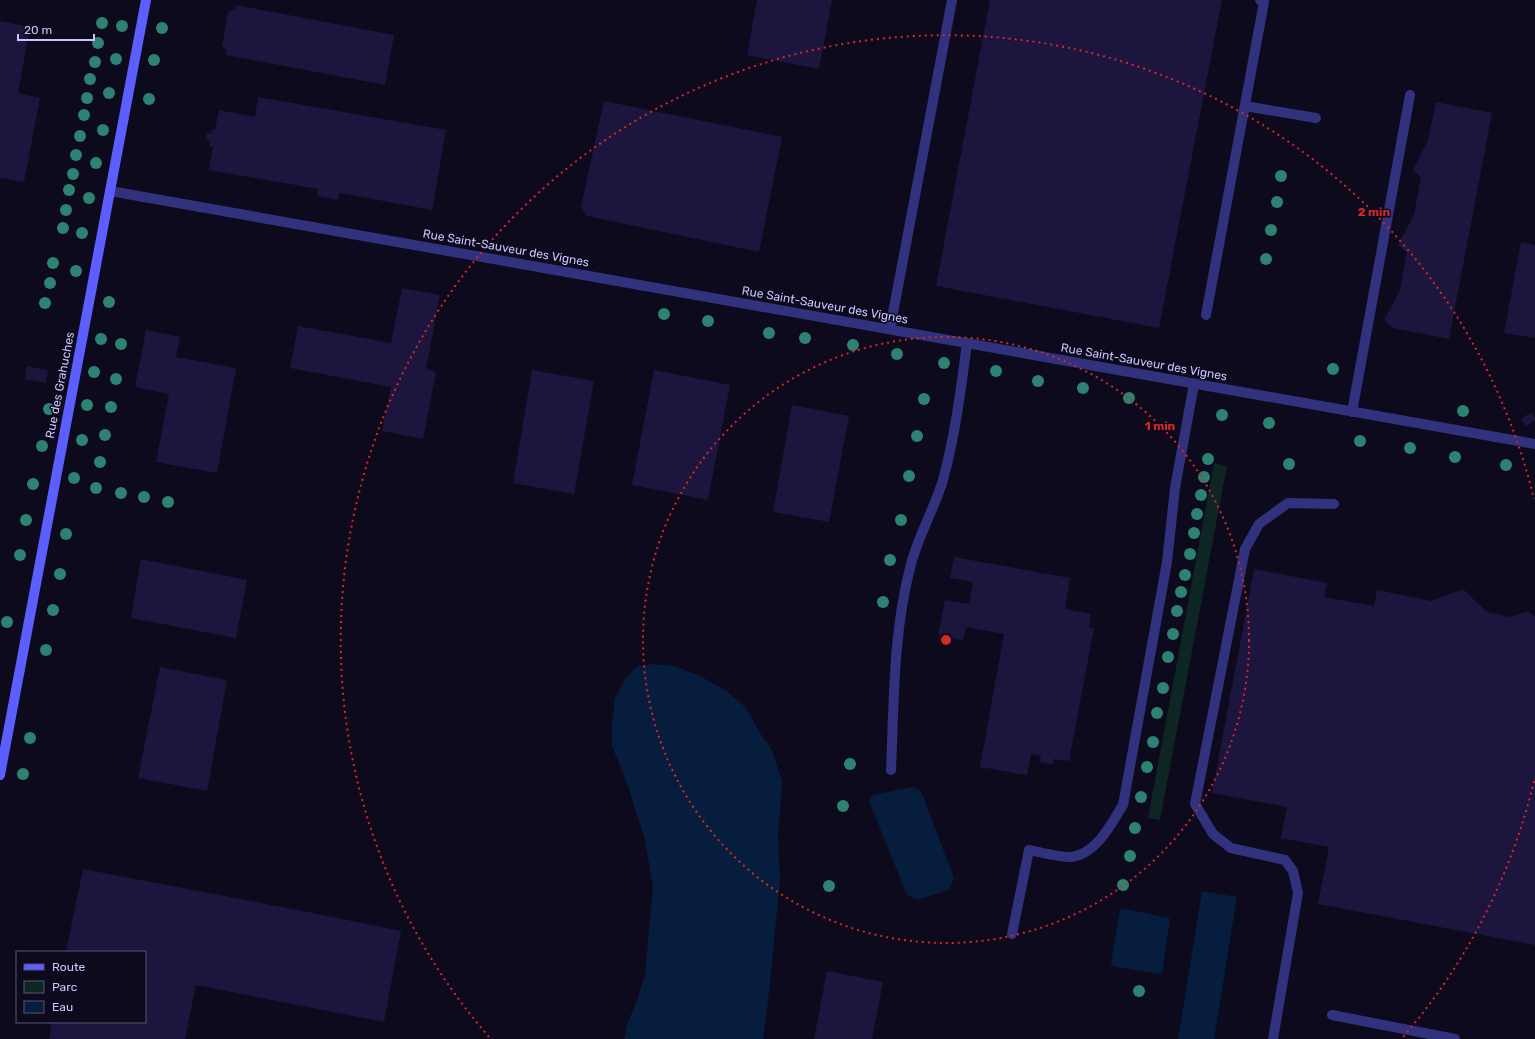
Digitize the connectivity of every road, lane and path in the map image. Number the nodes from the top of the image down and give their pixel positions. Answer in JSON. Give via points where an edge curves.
{"nodes":[{"id":1,"x":146,"y":0,"type":"edge"},
{"id":2,"x":952,"y":0,"type":"edge"},
{"id":3,"x":1260,"y":0,"type":"edge"},
{"id":4,"x":1410,"y":95,"type":"dead end"},
{"id":5,"x":1245,"y":106,"type":"junction"},
{"id":6,"x":1316,"y":118,"type":"dead end"},
{"id":7,"x":110,"y":190,"type":"junction"},
{"id":8,"x":1206,"y":315,"type":"dead end"},
{"id":9,"x":890,"y":330,"type":"junction"},
{"id":10,"x":967,"y":343,"type":"junction"},
{"id":11,"x":1194,"y":384,"type":"junction"},
{"id":12,"x":1352,"y":412,"type":"junction"},
{"id":13,"x":1535,"y":444,"type":"edge"},
{"id":14,"x":1334,"y":504,"type":"dead end"},
{"id":15,"x":891,"y":770,"type":"dead end"},
{"id":16,"x":0,"y":775,"type":"edge"},
{"id":17,"x":1012,"y":934,"type":"dead end"},
{"id":18,"x":1332,"y":1015,"type":"dead end"},
{"id":19,"x":1273,"y":1039,"type":"edge"},
{"id":20,"x":1455,"y":1039,"type":"edge"}],
"edges":[{"from":1,"to":7,"type":"street","name":"Rue des Grahuches"},
{"from":2,"to":9,"type":"street"},
{"from":3,"to":5,"type":"street","via":[[1264,2]]},
{"from":4,"to":12,"type":"street"},
{"from":5,"to":6,"type":"street"},
{"from":5,"to":8,"type":"street"},
{"from":7,"to":9,"type":"street","name":"Rue Saint-Sauveur des Vignes"},
{"from":7,"to":16,"type":"street","name":"Rue des Grahuches"},
{"from":9,"to":10,"type":"street","name":"Rue Saint-Sauveur des Vignes"},
{"from":10,"to":11,"type":"street","name":"Rue Saint-Sauveur des Vignes"},
{"from":10,"to":15,"type":"street","via":[[953,433],[942,482],[910,567],[898,628]]},
{"from":11,"to":12,"type":"street","name":"Rue Saint-Sauveur des Vignes"},
{"from":11,"to":17,"type":"street","via":[[1175,488],[1167,562],[1123,805],[1104,837],[1084,853],[1071,857],[1029,850]]},
{"from":12,"to":13,"type":"street","name":"Rue Saint-Sauveur des Vignes"},
{"from":14,"to":19,"type":"street","via":[[1288,503],[1259,524],[1245,549],[1195,804],[1213,834],[1231,848],[1285,860],[1293,871],[1298,893]]},
{"from":18,"to":20,"type":"street"}]}
